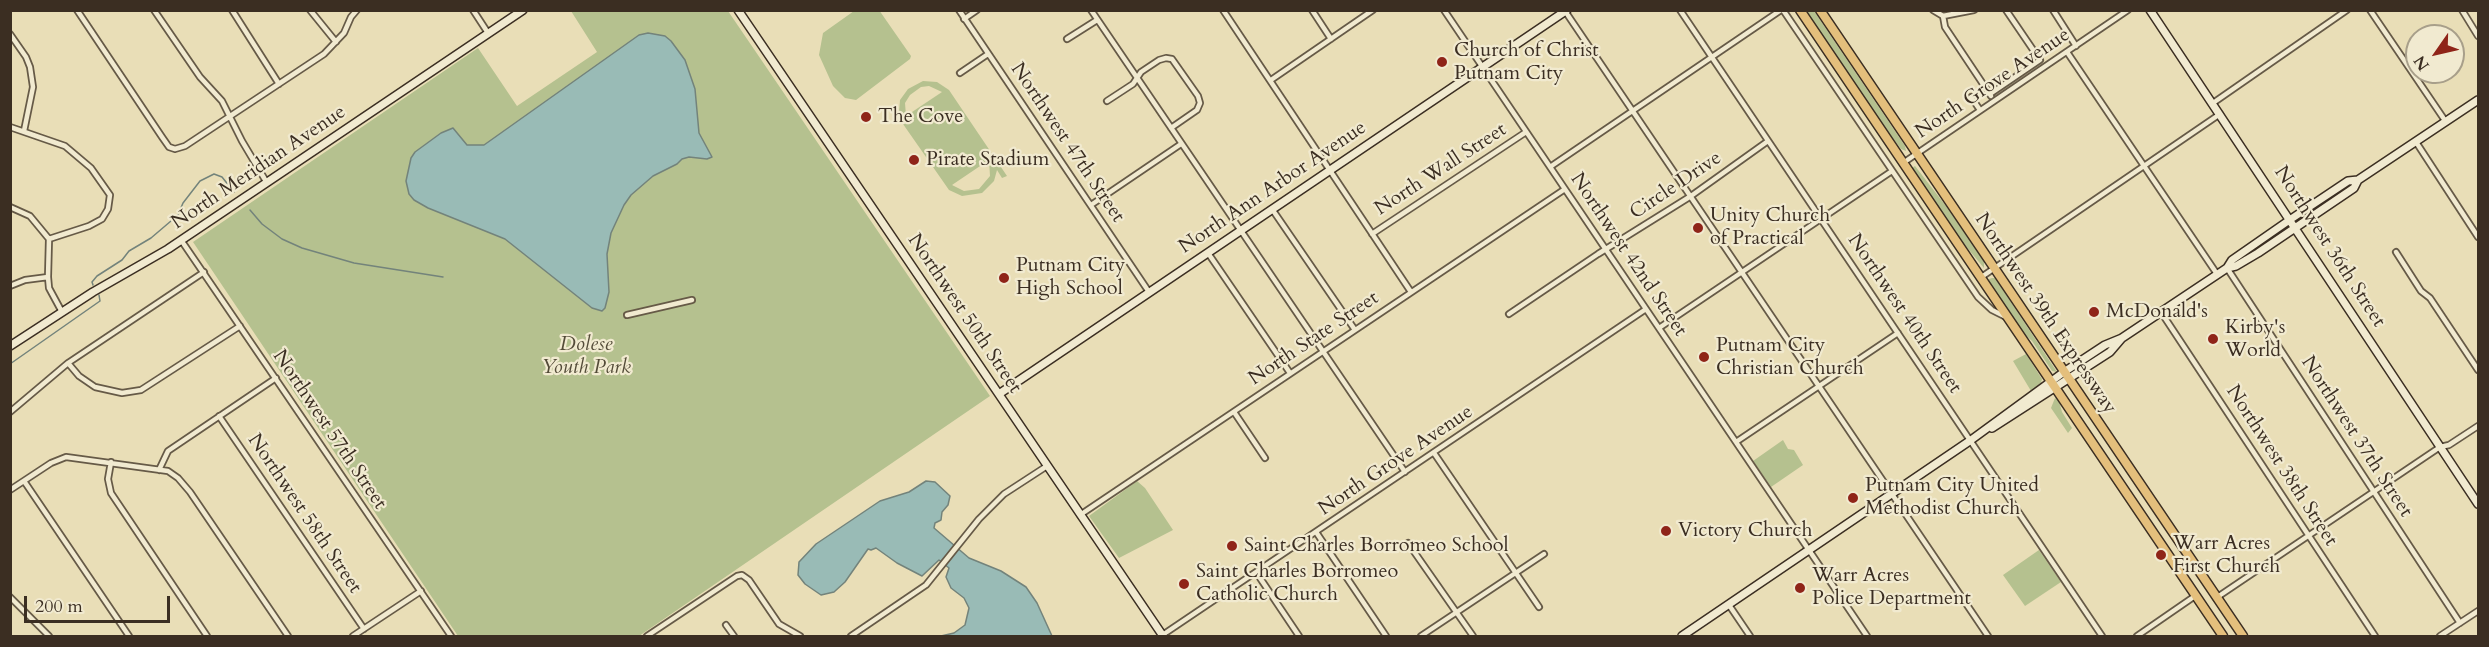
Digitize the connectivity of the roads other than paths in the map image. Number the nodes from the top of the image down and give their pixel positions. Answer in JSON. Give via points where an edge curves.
{"nodes":[{"id":1,"x":77,"y":10,"type":"edge"},
{"id":2,"x":154,"y":10,"type":"edge"},
{"id":3,"x":232,"y":10,"type":"edge"},
{"id":4,"x":310,"y":10,"type":"edge"},
{"id":5,"x":357,"y":10,"type":"edge"},
{"id":6,"x":473,"y":10,"type":"edge"},
{"id":7,"x":523,"y":10,"type":"edge"},
{"id":8,"x":738,"y":10,"type":"edge"},
{"id":9,"x":959,"y":10,"type":"edge"},
{"id":10,"x":977,"y":10,"type":"edge"},
{"id":11,"x":1091,"y":10,"type":"edge"},
{"id":12,"x":1223,"y":10,"type":"edge"},
{"id":13,"x":1312,"y":10,"type":"edge"},
{"id":14,"x":1373,"y":10,"type":"edge"},
{"id":15,"x":1444,"y":10,"type":"edge"},
{"id":16,"x":1680,"y":10,"type":"edge"},
{"id":17,"x":1782,"y":10,"type":"edge"},
{"id":18,"x":1800,"y":10,"type":"edge"},
{"id":19,"x":1820,"y":10,"type":"edge"},
{"id":20,"x":1933,"y":10,"type":"edge"},
{"id":21,"x":1974,"y":10,"type":"edge"},
{"id":22,"x":2006,"y":10,"type":"edge"},
{"id":23,"x":2053,"y":10,"type":"edge"},
{"id":24,"x":2128,"y":10,"type":"edge"},
{"id":25,"x":2150,"y":10,"type":"edge"},
{"id":26,"x":2348,"y":10,"type":"edge"},
{"id":27,"x":2370,"y":10,"type":"edge"},
{"id":28,"x":2462,"y":10,"type":"edge"},
{"id":29,"x":1566,"y":11,"type":"edge"},
{"id":30,"x":1942,"y":16,"type":"junction"},
{"id":31,"x":964,"y":19,"type":"junction"},
{"id":32,"x":1097,"y":20,"type":"junction"},
{"id":33,"x":488,"y":33,"type":"junction"},
{"id":34,"x":10,"y":34,"type":"edge"},
{"id":35,"x":2478,"y":36,"type":"edge"},
{"id":36,"x":1067,"y":39,"type":"dead end"},
{"id":37,"x":1331,"y":39,"type":"junction"},
{"id":38,"x":336,"y":42,"type":"junction"},
{"id":39,"x":2076,"y":46,"type":"junction"},
{"id":40,"x":2067,"y":52,"type":"junction"},
{"id":41,"x":988,"y":54,"type":"junction"},
{"id":42,"x":1711,"y":57,"type":"junction"},
{"id":43,"x":2040,"y":60,"type":"junction"},
{"id":44,"x":1482,"y":67,"type":"junction"},
{"id":45,"x":2045,"y":67,"type":"junction"},
{"id":46,"x":960,"y":73,"type":"dead end"},
{"id":47,"x":1137,"y":78,"type":"junction"},
{"id":48,"x":1270,"y":80,"type":"junction"},
{"id":49,"x":279,"y":84,"type":"junction"},
{"id":50,"x":1990,"y":94,"type":"junction"},
{"id":51,"x":1971,"y":97,"type":"dead end"},
{"id":52,"x":1994,"y":100,"type":"junction"},
{"id":53,"x":2478,"y":100,"type":"edge"},
{"id":54,"x":1107,"y":101,"type":"dead end"},
{"id":55,"x":2213,"y":104,"type":"junction"},
{"id":56,"x":1632,"y":110,"type":"junction"},
{"id":57,"x":1980,"y":110,"type":"junction"},
{"id":58,"x":230,"y":114,"type":"junction"},
{"id":59,"x":2220,"y":114,"type":"junction"},
{"id":60,"x":2446,"y":122,"type":"junction"},
{"id":61,"x":10,"y":127,"type":"edge"},
{"id":62,"x":1171,"y":128,"type":"junction"},
{"id":63,"x":24,"y":130,"type":"junction"},
{"id":64,"x":1526,"y":132,"type":"junction"},
{"id":65,"x":1768,"y":141,"type":"junction"},
{"id":66,"x":2416,"y":142,"type":"junction"},
{"id":67,"x":1181,"y":144,"type":"junction"},
{"id":68,"x":1917,"y":154,"type":"junction"},
{"id":69,"x":1903,"y":163,"type":"junction"},
{"id":70,"x":2145,"y":166,"type":"junction"},
{"id":71,"x":1550,"y":167,"type":"junction"},
{"id":72,"x":1330,"y":170,"type":"junction"},
{"id":73,"x":1892,"y":171,"type":"junction"},
{"id":74,"x":2358,"y":180,"type":"junction"},
{"id":75,"x":267,"y":183,"type":"junction"},
{"id":76,"x":1565,"y":189,"type":"junction"},
{"id":77,"x":1691,"y":196,"type":"junction"},
{"id":78,"x":1091,"y":205,"type":"junction"},
{"id":79,"x":10,"y":207,"type":"edge"},
{"id":80,"x":1272,"y":209,"type":"junction"},
{"id":81,"x":1821,"y":218,"type":"junction"},
{"id":82,"x":2290,"y":219,"type":"junction"},
{"id":83,"x":2296,"y":227,"type":"junction"},
{"id":84,"x":1240,"y":231,"type":"junction"},
{"id":85,"x":1372,"y":234,"type":"junction"},
{"id":86,"x":2478,"y":237,"type":"edge"},
{"id":87,"x":49,"y":239,"type":"junction"},
{"id":88,"x":181,"y":240,"type":"junction"},
{"id":89,"x":1606,"y":250,"type":"junction"},
{"id":90,"x":2396,"y":252,"type":"dead end"},
{"id":91,"x":1208,"y":253,"type":"junction"},
{"id":92,"x":2227,"y":268,"type":"junction"},
{"id":93,"x":1994,"y":269,"type":"junction"},
{"id":94,"x":204,"y":272,"type":"junction"},
{"id":95,"x":1742,"y":272,"type":"junction"},
{"id":96,"x":2217,"y":274,"type":"junction"},
{"id":97,"x":48,"y":277,"type":"junction"},
{"id":98,"x":1980,"y":278,"type":"junction"},
{"id":99,"x":10,"y":286,"type":"edge"},
{"id":100,"x":1149,"y":292,"type":"junction"},
{"id":101,"x":1411,"y":292,"type":"junction"},
{"id":102,"x":692,"y":300,"type":"dead end"},
{"id":103,"x":1646,"y":309,"type":"junction"},
{"id":104,"x":63,"y":312,"type":"junction"},
{"id":105,"x":2161,"y":312,"type":"junction"},
{"id":106,"x":1509,"y":314,"type":"dead end"},
{"id":107,"x":627,"y":315,"type":"dead end"},
{"id":108,"x":2007,"y":317,"type":"junction"},
{"id":109,"x":240,"y":326,"type":"junction"},
{"id":110,"x":1659,"y":328,"type":"junction"},
{"id":111,"x":1355,"y":330,"type":"junction"},
{"id":112,"x":1898,"y":333,"type":"junction"},
{"id":113,"x":10,"y":346,"type":"edge"},
{"id":114,"x":1323,"y":351,"type":"junction"},
{"id":115,"x":68,"y":363,"type":"junction"},
{"id":116,"x":2478,"y":370,"type":"edge"},
{"id":117,"x":1290,"y":373,"type":"junction"},
{"id":118,"x":2066,"y":376,"type":"junction"},
{"id":119,"x":276,"y":378,"type":"junction"},
{"id":120,"x":1820,"y":385,"type":"junction"},
{"id":121,"x":2053,"y":385,"type":"junction"},
{"id":122,"x":999,"y":394,"type":"junction"},
{"id":123,"x":10,"y":412,"type":"edge"},
{"id":124,"x":1234,"y":412,"type":"junction"},
{"id":125,"x":219,"y":416,"type":"junction"},
{"id":126,"x":2478,"y":426,"type":"edge"},
{"id":127,"x":1971,"y":440,"type":"junction"},
{"id":128,"x":1736,"y":442,"type":"junction"},
{"id":129,"x":2440,"y":447,"type":"junction"},
{"id":130,"x":1434,"y":453,"type":"junction"},
{"id":131,"x":1265,"y":458,"type":"dead end"},
{"id":132,"x":111,"y":462,"type":"junction"},
{"id":133,"x":1047,"y":466,"type":"junction"},
{"id":134,"x":159,"y":470,"type":"junction"},
{"id":135,"x":1405,"y":472,"type":"junction"},
{"id":136,"x":24,"y":481,"type":"junction"},
{"id":137,"x":10,"y":490,"type":"edge"},
{"id":138,"x":2374,"y":492,"type":"junction"},
{"id":139,"x":1893,"y":494,"type":"junction"},
{"id":140,"x":2478,"y":504,"type":"edge"},
{"id":141,"x":1080,"y":515,"type":"junction"},
{"id":142,"x":1316,"y":532,"type":"junction"},
{"id":143,"x":2309,"y":536,"type":"junction"},
{"id":144,"x":1408,"y":543,"type":"dead end"},
{"id":145,"x":1809,"y":550,"type":"junction"},
{"id":146,"x":1544,"y":554,"type":"dead end"},
{"id":147,"x":1256,"y":572,"type":"junction"},
{"id":148,"x":1516,"y":573,"type":"junction"},
{"id":149,"x":2209,"y":587,"type":"junction"},
{"id":150,"x":421,"y":591,"type":"junction"},
{"id":151,"x":2195,"y":596,"type":"junction"},
{"id":152,"x":10,"y":597,"type":"edge"},
{"id":153,"x":2217,"y":598,"type":"junction"},
{"id":154,"x":1729,"y":605,"type":"junction"},
{"id":155,"x":1539,"y":607,"type":"dead end"},
{"id":156,"x":2203,"y":607,"type":"junction"},
{"id":157,"x":2478,"y":611,"type":"edge"},
{"id":158,"x":1456,"y":613,"type":"junction"},
{"id":159,"x":2460,"y":623,"type":"junction"},
{"id":160,"x":726,"y":625,"type":"dead end"},
{"id":161,"x":364,"y":629,"type":"junction"},
{"id":162,"x":49,"y":636,"type":"edge"},
{"id":163,"x":129,"y":636,"type":"edge"},
{"id":164,"x":207,"y":636,"type":"edge"},
{"id":165,"x":288,"y":636,"type":"edge"},
{"id":166,"x":353,"y":636,"type":"edge"},
{"id":167,"x":451,"y":636,"type":"edge"},
{"id":168,"x":648,"y":636,"type":"edge"},
{"id":169,"x":734,"y":636,"type":"edge"},
{"id":170,"x":800,"y":636,"type":"edge"},
{"id":171,"x":851,"y":636,"type":"edge"},
{"id":172,"x":1162,"y":636,"type":"edge"},
{"id":173,"x":1299,"y":636,"type":"edge"},
{"id":174,"x":1386,"y":636,"type":"edge"},
{"id":175,"x":1421,"y":636,"type":"edge"},
{"id":176,"x":1473,"y":636,"type":"edge"},
{"id":177,"x":1682,"y":636,"type":"edge"},
{"id":178,"x":1750,"y":636,"type":"edge"},
{"id":179,"x":1867,"y":636,"type":"edge"},
{"id":180,"x":1988,"y":636,"type":"edge"},
{"id":181,"x":2102,"y":636,"type":"edge"},
{"id":182,"x":2137,"y":636,"type":"edge"},
{"id":183,"x":2223,"y":636,"type":"edge"},
{"id":184,"x":2243,"y":636,"type":"edge"},
{"id":185,"x":2375,"y":636,"type":"edge"},
{"id":186,"x":2440,"y":636,"type":"edge"}],
"edges":[{"from":1,"to":58,"type":"street","via":[[170,147],[185,146]]},
{"from":2,"to":58,"type":"street"},
{"from":3,"to":49,"type":"street"},
{"from":4,"to":38,"type":"street"},
{"from":5,"to":38,"type":"street"},
{"from":6,"to":33,"type":"street"},
{"from":7,"to":33,"type":"main road","name":"North Meridian Avenue"},
{"from":8,"to":122,"type":"main road","name":"Northwest 50th Street"},
{"from":9,"to":31,"type":"street","name":"Northwest 47th Street"},
{"from":10,"to":31,"type":"street"},
{"from":11,"to":32,"type":"street"},
{"from":12,"to":48,"type":"street"},
{"from":13,"to":37,"type":"street"},
{"from":14,"to":37,"type":"street"},
{"from":15,"to":44,"type":"street","name":"Northwest 42nd Street"},
{"from":16,"to":42,"type":"street","name":"Northwest 40th Street"},
{"from":17,"to":42,"type":"street"},
{"from":17,"to":73,"type":"street","name":"Northwest 39th Expressway"},
{"from":18,"to":69,"type":"highway","name":"Northwest 39th Expressway"},
{"from":19,"to":68,"type":"highway","name":"Northwest 39th Expressway"},
{"from":20,"to":30,"type":"street"},
{"from":21,"to":30,"type":"street"},
{"from":22,"to":43,"type":"street"},
{"from":23,"to":39,"type":"street"},
{"from":24,"to":39,"type":"street","name":"North Grove Avenue"},
{"from":25,"to":55,"type":"main road","name":"Northwest 36th Street"},
{"from":26,"to":55,"type":"street"},
{"from":27,"to":60,"type":"street"},
{"from":28,"to":35,"type":"street"},
{"from":29,"to":44,"type":"main road","name":"North Ann Arbor Avenue"},
{"from":29,"to":56,"type":"street"},
{"from":30,"to":50,"type":"street","via":[[1944,27]]},
{"from":31,"to":41,"type":"street","name":"Northwest 47th Street"},
{"from":32,"to":36,"type":"street"},
{"from":32,"to":47,"type":"street"},
{"from":33,"to":75,"type":"main road","name":"North Meridian Avenue"},
{"from":34,"to":63,"type":"street","via":[[26,57],[33,87]]},
{"from":37,"to":48,"type":"street"},
{"from":38,"to":49,"type":"street"},
{"from":39,"to":40,"type":"street","name":"North Grove Avenue"},
{"from":40,"to":45,"type":"street","name":"North Grove Avenue"},
{"from":40,"to":70,"type":"street"},
{"from":41,"to":46,"type":"street"},
{"from":41,"to":78,"type":"street","name":"Northwest 47th Street"},
{"from":42,"to":56,"type":"street"},
{"from":42,"to":65,"type":"street","name":"Northwest 40th Street"},
{"from":43,"to":45,"type":"street"},
{"from":43,"to":50,"type":"street"},
{"from":44,"to":64,"type":"street","name":"Northwest 42nd Street"},
{"from":44,"to":72,"type":"main road","name":"North Ann Arbor Avenue"},
{"from":45,"to":52,"type":"street","name":"North Grove Avenue"},
{"from":47,"to":54,"type":"street"},
{"from":47,"to":62,"type":"street"},
{"from":47,"to":62,"type":"street","via":[[1166,58],[1174,61],[1182,72],[1200,103]]},
{"from":48,"to":72,"type":"street"},
{"from":49,"to":58,"type":"street"},
{"from":50,"to":52,"type":"street"},
{"from":51,"to":57,"type":"street"},
{"from":52,"to":57,"type":"street","name":"North Grove Avenue"},
{"from":53,"to":60,"type":"main road"},
{"from":55,"to":59,"type":"main road","name":"Northwest 36th Street"},
{"from":56,"to":71,"type":"street"},
{"from":56,"to":77,"type":"street"},
{"from":57,"to":68,"type":"street","name":"North Grove Avenue"},
{"from":58,"to":75,"type":"street"},
{"from":59,"to":70,"type":"street"},
{"from":59,"to":82,"type":"main road","name":"Northwest 36th Street"},
{"from":60,"to":66,"type":"main road"},
{"from":61,"to":63,"type":"street"},
{"from":62,"to":67,"type":"street"},
{"from":63,"to":87,"type":"street","via":[[78,155],[104,182],[110,195],[102,219]]},
{"from":64,"to":71,"type":"street","name":"Northwest 42nd Street"},
{"from":64,"to":85,"type":"street","name":"North Wall Street"},
{"from":65,"to":77,"type":"street","name":"Circle Drive"},
{"from":65,"to":81,"type":"street","name":"Northwest 40th Street"},
{"from":66,"to":74,"type":"main road"},
{"from":66,"to":86,"type":"street"},
{"from":67,"to":78,"type":"street"},
{"from":67,"to":84,"type":"street"},
{"from":68,"to":69,"type":"street","name":"North Grove Avenue"},
{"from":68,"to":93,"type":"highway","name":"Northwest 39th Expressway"},
{"from":69,"to":98,"type":"highway","name":"Northwest 39th Expressway"},
{"from":70,"to":93,"type":"street"},
{"from":70,"to":96,"type":"street"},
{"from":71,"to":76,"type":"street","name":"Northwest 42nd Street"},
{"from":72,"to":80,"type":"main road","name":"North Ann Arbor Avenue"},
{"from":72,"to":85,"type":"street"},
{"from":73,"to":81,"type":"street"},
{"from":73,"to":108,"type":"street","name":"Northwest 39th Expressway","via":[[1978,297]]},
{"from":74,"to":82,"type":"main road","via":[[2348,181]]},
{"from":74,"to":83,"type":"main road","via":[[2354,188]]},
{"from":75,"to":88,"type":"main road","name":"North Meridian Avenue"},
{"from":76,"to":89,"type":"street","name":"Northwest 42nd Street"},
{"from":76,"to":101,"type":"street","name":"North State Street"},
{"from":77,"to":89,"type":"street","name":"Circle Drive"},
{"from":77,"to":95,"type":"street"},
{"from":78,"to":100,"type":"street","name":"Northwest 47th Street"},
{"from":79,"to":87,"type":"street","via":[[30,216]]},
{"from":80,"to":84,"type":"main road","name":"North Ann Arbor Avenue"},
{"from":80,"to":111,"type":"street"},
{"from":81,"to":95,"type":"street"},
{"from":81,"to":112,"type":"street","name":"Northwest 40th Street"},
{"from":82,"to":83,"type":"main road","name":"Northwest 36th Street"},
{"from":82,"to":92,"type":"main road","via":[[2232,260]]},
{"from":83,"to":92,"type":"main road"},
{"from":83,"to":129,"type":"main road","name":"Northwest 36th Street"},
{"from":84,"to":91,"type":"main road","name":"North Ann Arbor Avenue"},
{"from":84,"to":114,"type":"street"},
{"from":85,"to":101,"type":"street"},
{"from":87,"to":97,"type":"street"},
{"from":88,"to":94,"type":"street","name":"Northwest 57th Street"},
{"from":88,"to":104,"type":"main road","name":"North Meridian Avenue"},
{"from":89,"to":103,"type":"street","name":"Northwest 42nd Street"},
{"from":89,"to":106,"type":"street","name":"Circle Drive"},
{"from":90,"to":116,"type":"street"},
{"from":91,"to":100,"type":"main road","name":"North Ann Arbor Avenue"},
{"from":91,"to":117,"type":"street"},
{"from":92,"to":96,"type":"main road"},
{"from":92,"to":138,"type":"street","name":"Northwest 37th Street"},
{"from":93,"to":98,"type":"street"},
{"from":93,"to":118,"type":"highway","name":"Northwest 39th Expressway"},
{"from":94,"to":109,"type":"street","name":"Northwest 57th Street"},
{"from":94,"to":115,"type":"street"},
{"from":95,"to":110,"type":"street"},
{"from":95,"to":120,"type":"street"},
{"from":96,"to":105,"type":"main road"},
{"from":97,"to":99,"type":"street"},
{"from":97,"to":104,"type":"street"},
{"from":98,"to":108,"type":"highway","name":"Northwest 39th Expressway"},
{"from":100,"to":122,"type":"main road","name":"North Ann Arbor Avenue"},
{"from":101,"to":111,"type":"street","name":"North State Street"},
{"from":102,"to":107,"type":"street"},
{"from":103,"to":110,"type":"street","name":"Northwest 42nd Street"},
{"from":103,"to":130,"type":"street","name":"North Grove Avenue"},
{"from":104,"to":113,"type":"main road","name":"North Meridian Avenue"},
{"from":105,"to":118,"type":"main road","via":[[2122,338],[2110,352]]},
{"from":105,"to":143,"type":"street","name":"Northwest 38th Street"},
{"from":108,"to":121,"type":"highway","name":"Northwest 39th Expressway"},
{"from":109,"to":115,"type":"street","via":[[141,390],[122,393],[95,387]]},
{"from":109,"to":119,"type":"street","name":"Northwest 57th Street"},
{"from":110,"to":128,"type":"street","name":"Northwest 42nd Street"},
{"from":111,"to":114,"type":"street","name":"North State Street"},
{"from":112,"to":120,"type":"street"},
{"from":112,"to":127,"type":"street","name":"Northwest 40th Street"},
{"from":114,"to":117,"type":"street","name":"North State Street"},
{"from":114,"to":135,"type":"street"},
{"from":115,"to":123,"type":"street"},
{"from":117,"to":124,"type":"street","name":"North State Street"},
{"from":118,"to":121,"type":"main road"},
{"from":118,"to":149,"type":"highway","name":"Northwest 39th Expressway"},
{"from":119,"to":125,"type":"street"},
{"from":119,"to":150,"type":"street","name":"Northwest 57th Street"},
{"from":120,"to":128,"type":"street"},
{"from":120,"to":139,"type":"street"},
{"from":121,"to":127,"type":"main road"},
{"from":121,"to":151,"type":"highway","name":"Northwest 39th Expressway"},
{"from":122,"to":133,"type":"main road","name":"Northwest 50th Street"},
{"from":124,"to":131,"type":"street"},
{"from":124,"to":141,"type":"street","name":"North State Street"},
{"from":125,"to":134,"type":"street","via":[[168,451]]},
{"from":125,"to":161,"type":"street","name":"Northwest 58th Street"},
{"from":126,"to":129,"type":"street"},
{"from":127,"to":139,"type":"main road"},
{"from":127,"to":181,"type":"street","name":"Northwest 40th Street"},
{"from":128,"to":145,"type":"street","name":"Northwest 42nd Street"},
{"from":129,"to":138,"type":"street"},
{"from":129,"to":140,"type":"main road","name":"Northwest 36th Street"},
{"from":130,"to":135,"type":"street","name":"North Grove Avenue"},
{"from":130,"to":148,"type":"street"},
{"from":132,"to":134,"type":"street"},
{"from":132,"to":136,"type":"street","via":[[66,457]]},
{"from":132,"to":164,"type":"street","via":[[111,493]]},
{"from":133,"to":141,"type":"main road","name":"Northwest 50th Street"},
{"from":133,"to":171,"type":"street","via":[[1004,494],[926,585]]},
{"from":134,"to":165,"type":"street","via":[[178,478],[190,492]]},
{"from":135,"to":142,"type":"street","name":"North Grove Avenue"},
{"from":136,"to":137,"type":"street"},
{"from":136,"to":163,"type":"street"},
{"from":138,"to":143,"type":"street"},
{"from":138,"to":159,"type":"street","name":"Northwest 37th Street"},
{"from":139,"to":145,"type":"main road"},
{"from":139,"to":180,"type":"street"},
{"from":141,"to":172,"type":"main road","name":"Northwest 50th Street"},
{"from":142,"to":147,"type":"street","name":"North Grove Avenue"},
{"from":142,"to":174,"type":"street"},
{"from":143,"to":153,"type":"street"},
{"from":143,"to":185,"type":"street","name":"Northwest 38th Street"},
{"from":144,"to":158,"type":"street"},
{"from":145,"to":154,"type":"main road"},
{"from":145,"to":179,"type":"street","name":"Northwest 42nd Street"},
{"from":146,"to":148,"type":"street"},
{"from":147,"to":172,"type":"street","name":"North Grove Avenue"},
{"from":147,"to":173,"type":"street"},
{"from":148,"to":155,"type":"street"},
{"from":148,"to":158,"type":"street"},
{"from":149,"to":151,"type":"highway"},
{"from":149,"to":153,"type":"highway","name":"Northwest 39th Expressway"},
{"from":150,"to":161,"type":"street"},
{"from":150,"to":167,"type":"street","name":"Northwest 57th Street"},
{"from":151,"to":156,"type":"highway","name":"Northwest 39th Expressway"},
{"from":151,"to":182,"type":"street"},
{"from":152,"to":162,"type":"street"},
{"from":153,"to":156,"type":"highway"},
{"from":153,"to":184,"type":"highway","name":"Northwest 39th Expressway"},
{"from":154,"to":177,"type":"main road"},
{"from":154,"to":178,"type":"street"},
{"from":156,"to":183,"type":"highway","name":"Northwest 39th Expressway"},
{"from":157,"to":159,"type":"street"},
{"from":158,"to":175,"type":"street"},
{"from":158,"to":176,"type":"street"},
{"from":159,"to":186,"type":"street"},
{"from":160,"to":169,"type":"street"},
{"from":161,"to":166,"type":"street"},
{"from":168,"to":170,"type":"street","via":[[742,575],[779,624]]}]}
